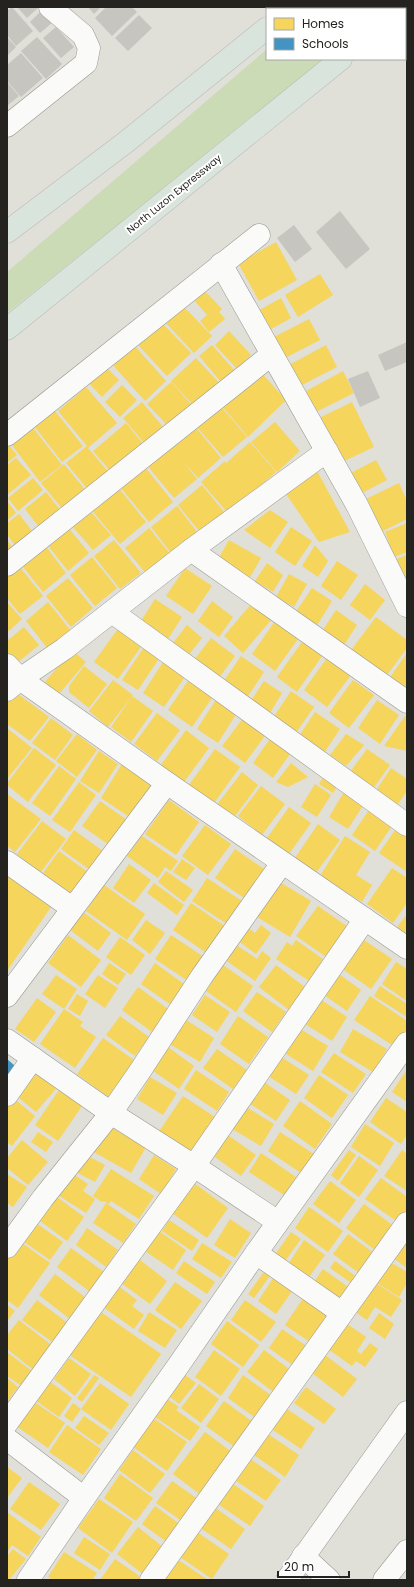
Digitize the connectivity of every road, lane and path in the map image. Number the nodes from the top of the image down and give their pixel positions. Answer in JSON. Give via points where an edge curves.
{"nodes":[{"id":1,"x":50,"y":7,"type":"edge"},
{"id":2,"x":266,"y":29,"type":"edge"},
{"id":3,"x":340,"y":60,"type":"edge"},
{"id":4,"x":7,"y":126,"type":"edge"},
{"id":5,"x":25,"y":219,"type":"junction"},
{"id":6,"x":7,"y":232,"type":"edge"},
{"id":7,"x":7,"y":235,"type":"edge"},
{"id":8,"x":259,"y":235,"type":"dead end"},
{"id":9,"x":221,"y":264,"type":"junction"},
{"id":10,"x":7,"y":329,"type":"edge"},
{"id":11,"x":271,"y":355,"type":"junction"},
{"id":12,"x":7,"y":434,"type":"edge"},
{"id":13,"x":327,"y":451,"type":"junction"},
{"id":14,"x":191,"y":550,"type":"junction"},
{"id":15,"x":7,"y":565,"type":"edge"},
{"id":16,"x":407,"y":606,"type":"edge"},
{"id":17,"x":112,"y":612,"type":"junction"},
{"id":18,"x":11,"y":678,"type":"edge"},
{"id":19,"x":407,"y":702,"type":"edge"},
{"id":20,"x":167,"y":783,"type":"junction"},
{"id":21,"x":407,"y":824,"type":"edge"},
{"id":22,"x":7,"y":862,"type":"edge"},
{"id":23,"x":282,"y":863,"type":"junction"},
{"id":24,"x":72,"y":908,"type":"junction"},
{"id":25,"x":366,"y":920,"type":"junction"},
{"id":26,"x":407,"y":948,"type":"edge"},
{"id":27,"x":7,"y":996,"type":"edge"},
{"id":28,"x":7,"y":1040,"type":"edge"},
{"id":29,"x":407,"y":1043,"type":"edge"},
{"id":30,"x":34,"y":1058,"type":"junction"},
{"id":31,"x":7,"y":1095,"type":"edge"},
{"id":32,"x":111,"y":1113,"type":"junction"},
{"id":33,"x":194,"y":1166,"type":"junction"},
{"id":34,"x":278,"y":1222,"type":"junction"},
{"id":35,"x":407,"y":1223,"type":"edge"},
{"id":36,"x":7,"y":1246,"type":"edge"},
{"id":37,"x":256,"y":1253,"type":"junction"},
{"id":38,"x":342,"y":1314,"type":"junction"},
{"id":39,"x":407,"y":1412,"type":"edge"},
{"id":40,"x":7,"y":1423,"type":"edge"},
{"id":41,"x":7,"y":1439,"type":"edge"},
{"id":42,"x":84,"y":1498,"type":"junction"},
{"id":43,"x":407,"y":1551,"type":"edge"},
{"id":44,"x":303,"y":1556,"type":"junction"},
{"id":45,"x":28,"y":1580,"type":"edge"},
{"id":46,"x":151,"y":1580,"type":"edge"},
{"id":47,"x":287,"y":1580,"type":"edge"},
{"id":48,"x":329,"y":1580,"type":"edge"},
{"id":49,"x":384,"y":1580,"type":"edge"}],
"edges":[{"from":1,"to":4,"type":"street","via":[[83,35],[89,48],[86,62]]},
{"from":2,"to":5,"type":"highway","via":[[126,142]]},
{"from":3,"to":10,"type":"highway","name":"North Luzon Expressway"},
{"from":5,"to":6,"type":"highway"},
{"from":5,"to":7,"type":"street"},
{"from":8,"to":9,"type":"street"},
{"from":9,"to":11,"type":"street"},
{"from":9,"to":12,"type":"street"},
{"from":11,"to":13,"type":"street"},
{"from":11,"to":15,"type":"street"},
{"from":13,"to":14,"type":"street"},
{"from":13,"to":16,"type":"street"},
{"from":14,"to":17,"type":"street"},
{"from":14,"to":19,"type":"street"},
{"from":17,"to":18,"type":"street","via":[[64,649]]},
{"from":17,"to":21,"type":"street"},
{"from":18,"to":20,"type":"street"},
{"from":20,"to":23,"type":"street"},
{"from":20,"to":24,"type":"street"},
{"from":22,"to":24,"type":"street"},
{"from":23,"to":25,"type":"street"},
{"from":23,"to":32,"type":"street","via":[[202,976]]},
{"from":24,"to":27,"type":"street"},
{"from":25,"to":26,"type":"street"},
{"from":25,"to":33,"type":"street"},
{"from":28,"to":30,"type":"street"},
{"from":29,"to":34,"type":"street"},
{"from":30,"to":31,"type":"street"},
{"from":30,"to":32,"type":"street"},
{"from":32,"to":33,"type":"street"},
{"from":32,"to":36,"type":"street"},
{"from":33,"to":34,"type":"street"},
{"from":33,"to":40,"type":"street"},
{"from":34,"to":37,"type":"street"},
{"from":35,"to":38,"type":"street"},
{"from":37,"to":38,"type":"street"},
{"from":37,"to":42,"type":"street"},
{"from":38,"to":46,"type":"street"},
{"from":39,"to":44,"type":"street"},
{"from":41,"to":42,"type":"street"},
{"from":42,"to":45,"type":"street"},
{"from":43,"to":49,"type":"street"},
{"from":44,"to":47,"type":"street"},
{"from":44,"to":48,"type":"street"}]}
